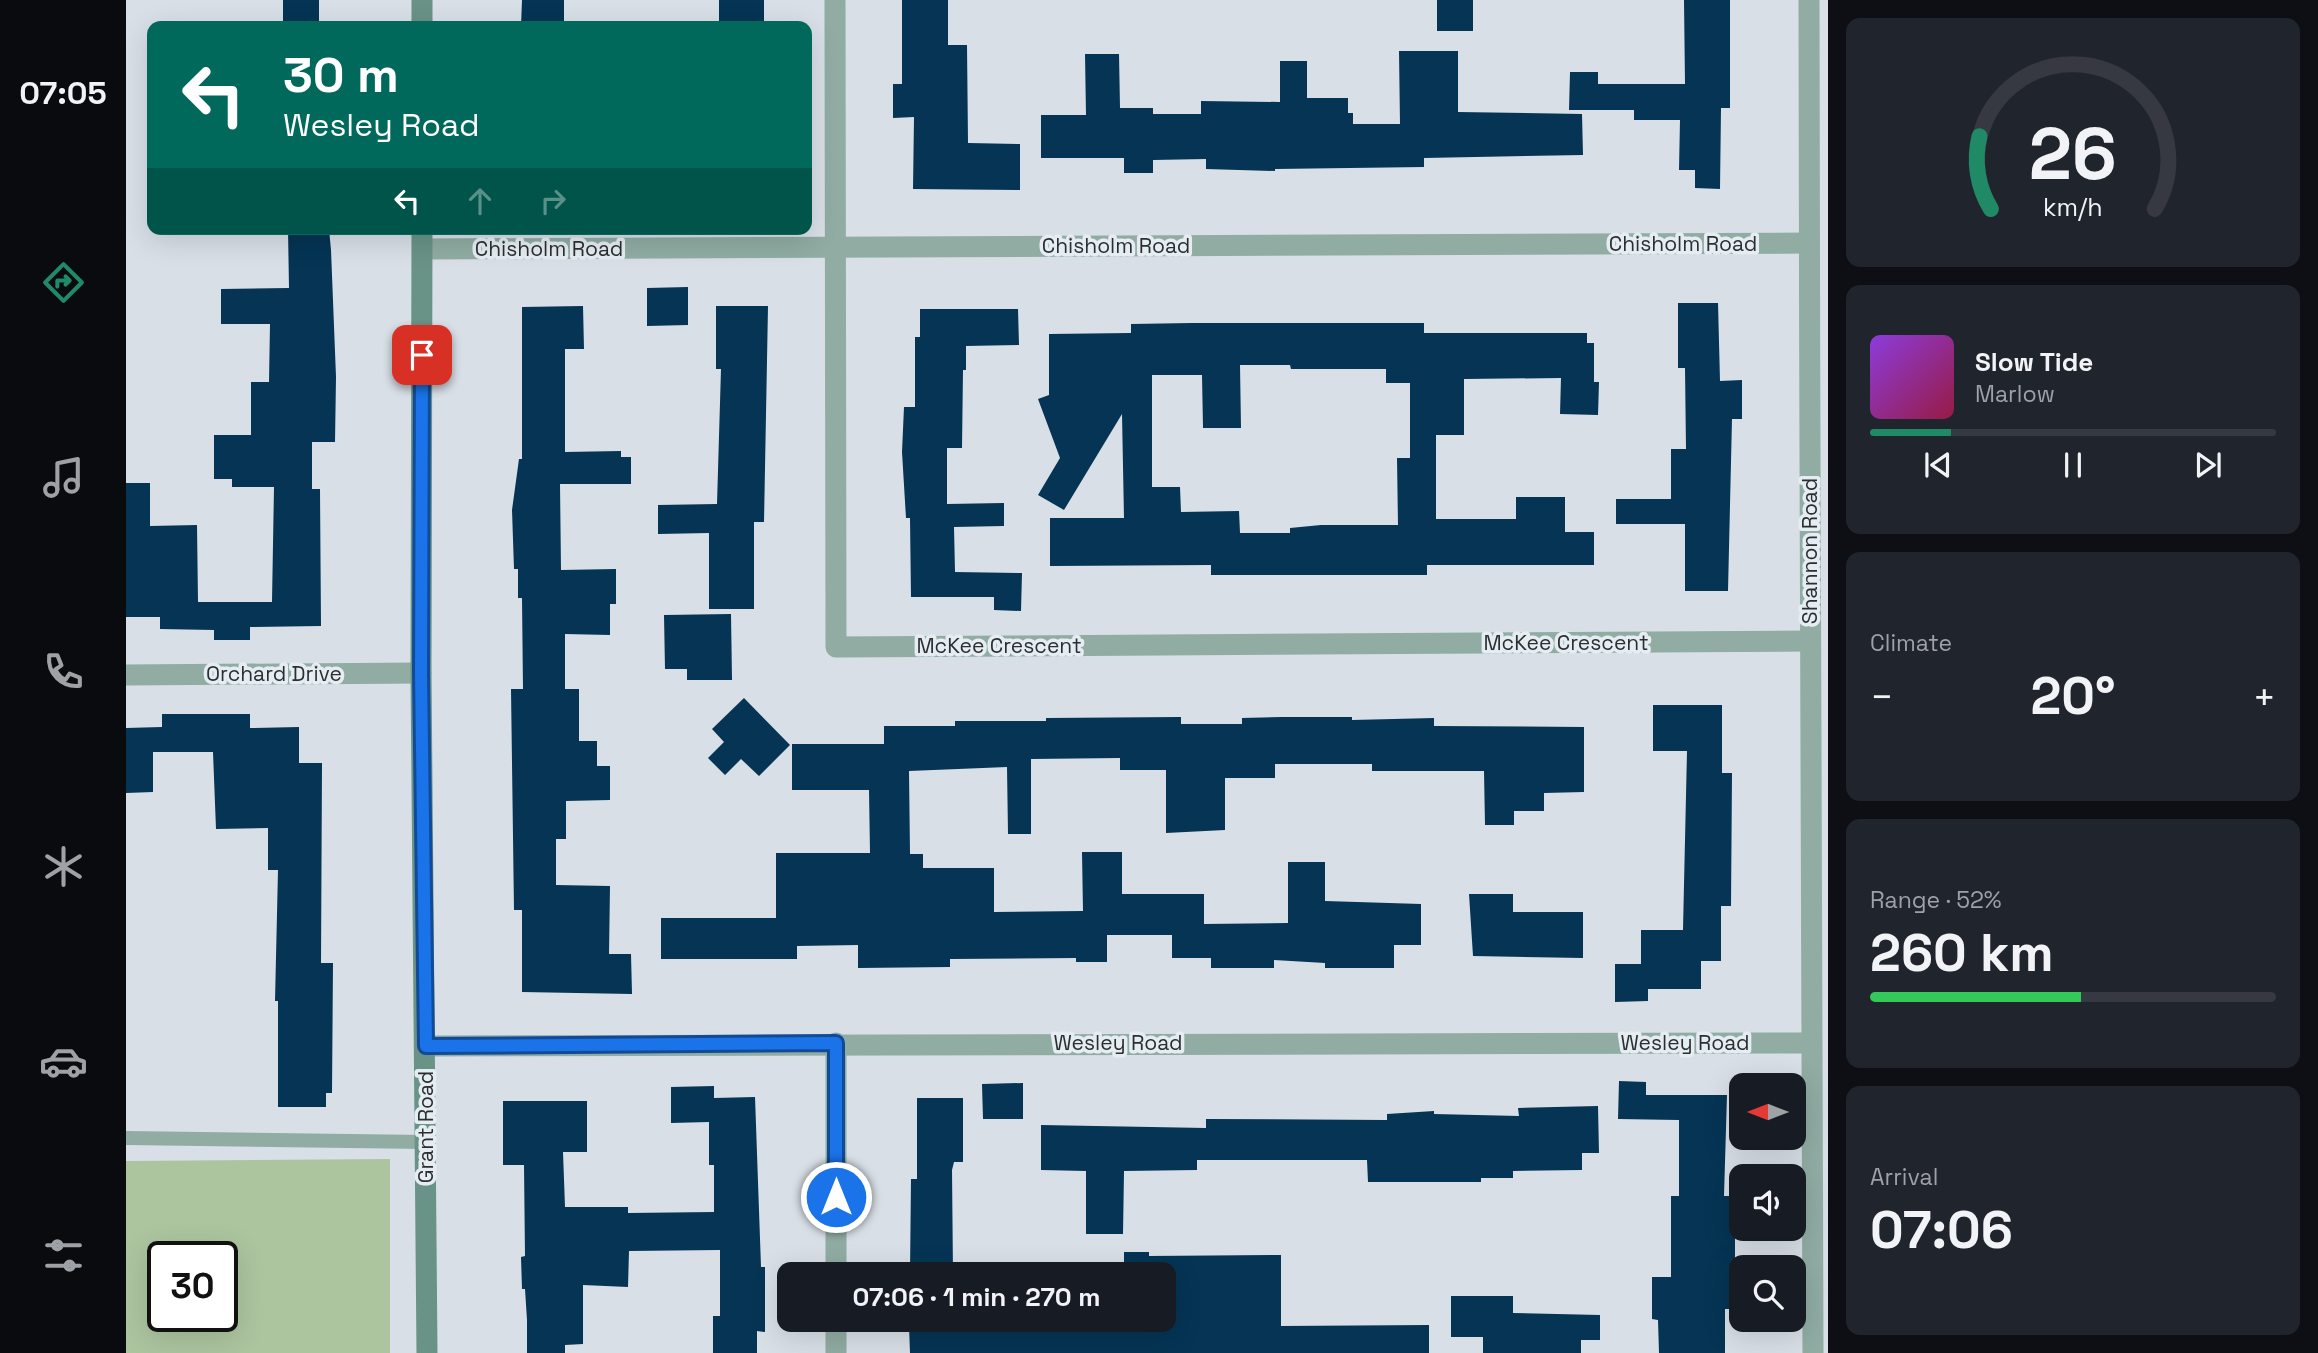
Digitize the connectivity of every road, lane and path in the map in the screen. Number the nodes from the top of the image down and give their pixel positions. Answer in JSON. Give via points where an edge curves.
{"nodes":[{"id":1,"x":422,"y":0,"type":"edge"},
{"id":2,"x":835,"y":0,"type":"edge"},
{"id":3,"x":1808,"y":0,"type":"edge"},
{"id":4,"x":422,"y":21,"type":"edge"},
{"id":5,"x":423,"y":239,"type":"edge"},
{"id":6,"x":1809,"y":243,"type":"junction"},
{"id":7,"x":836,"y":247,"type":"junction"},
{"id":8,"x":1810,"y":642,"type":"junction"},
{"id":9,"x":421,"y":673,"type":"junction"},
{"id":10,"x":126,"y":675,"type":"edge"},
{"id":11,"x":1820,"y":835,"type":"edge"},
{"id":12,"x":836,"y":1043,"type":"junction"},
{"id":13,"x":1809,"y":1043,"type":"junction"},
{"id":14,"x":426,"y":1046,"type":"junction"},
{"id":15,"x":126,"y":1138,"type":"edge"},
{"id":16,"x":426,"y":1142,"type":"junction"},
{"id":17,"x":1820,"y":1247,"type":"edge"},
{"id":18,"x":836,"y":1262,"type":"edge"},
{"id":19,"x":836,"y":1332,"type":"edge"},
{"id":20,"x":428,"y":1353,"type":"edge"},
{"id":21,"x":836,"y":1353,"type":"edge"},
{"id":22,"x":1813,"y":1353,"type":"edge"}],
"edges":[{"from":1,"to":4,"type":"street"},
{"from":2,"to":7,"type":"street","name":"McKee Crescent"},
{"from":3,"to":6,"type":"street","name":"Shannon Road"},
{"from":5,"to":7,"type":"street","name":"Chisholm Road"},
{"from":5,"to":9,"type":"street","name":"Grant Road"},
{"from":6,"to":7,"type":"street","name":"Chisholm Road"},
{"from":6,"to":8,"type":"street","name":"Shannon Road"},
{"from":7,"to":8,"type":"street","name":"McKee Crescent","via":[[836,647]]},
{"from":8,"to":11,"type":"street","name":"Shannon Road"},
{"from":9,"to":10,"type":"street","name":"Orchard Drive"},
{"from":9,"to":14,"type":"street","name":"Grant Road"},
{"from":11,"to":13,"type":"street","name":"Shannon Road"},
{"from":12,"to":13,"type":"street","name":"Wesley Road"},
{"from":12,"to":14,"type":"street","name":"Wesley Road"},
{"from":12,"to":18,"type":"street"},
{"from":13,"to":17,"type":"street","name":"Shannon Road"},
{"from":14,"to":16,"type":"street","name":"Grant Road"},
{"from":15,"to":16,"type":"lane"},
{"from":16,"to":20,"type":"street","name":"Grant Road"},
{"from":17,"to":22,"type":"street","name":"Shannon Road"},
{"from":19,"to":21,"type":"street"}]}
